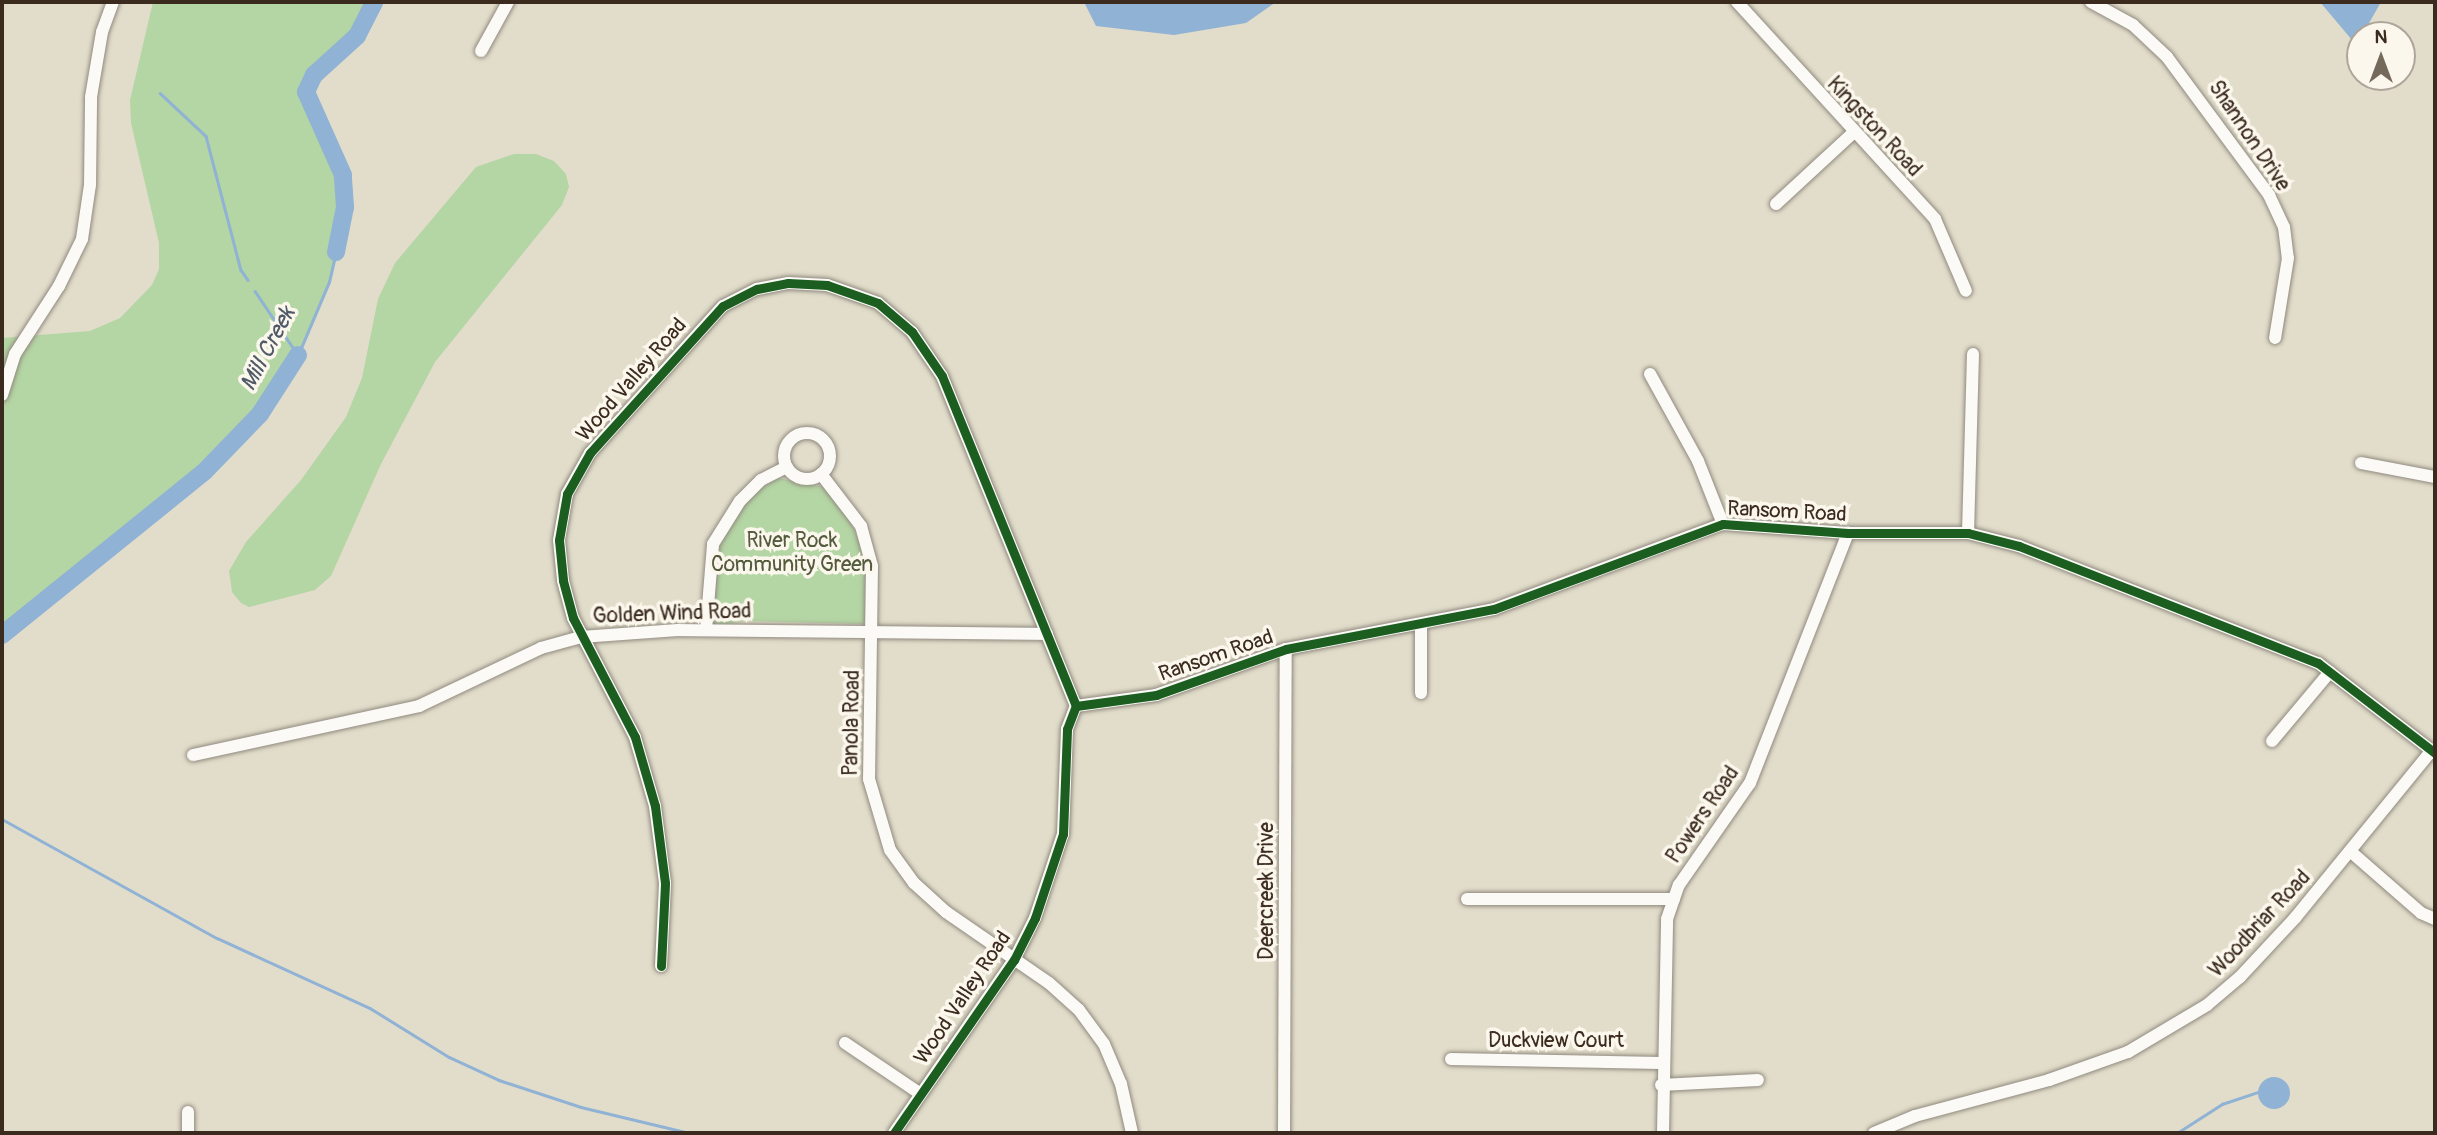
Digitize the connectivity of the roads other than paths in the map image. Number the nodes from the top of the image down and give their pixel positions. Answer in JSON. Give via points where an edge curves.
{"nodes":[{"id":1,"x":113,"y":2,"type":"edge"},
{"id":2,"x":508,"y":2,"type":"edge"},
{"id":3,"x":1737,"y":2,"type":"edge"},
{"id":4,"x":2091,"y":2,"type":"edge"},
{"id":5,"x":481,"y":51,"type":"dead end"},
{"id":6,"x":1854,"y":132,"type":"junction"},
{"id":7,"x":1776,"y":204,"type":"dead end"},
{"id":8,"x":1966,"y":291,"type":"dead end"},
{"id":9,"x":2275,"y":338,"type":"dead end"},
{"id":10,"x":1973,"y":354,"type":"dead end"},
{"id":11,"x":1650,"y":374,"type":"dead end"},
{"id":12,"x":2,"y":395,"type":"edge"},
{"id":13,"x":2361,"y":463,"type":"dead end"},
{"id":14,"x":787,"y":467,"type":"junction"},
{"id":15,"x":821,"y":474,"type":"junction"},
{"id":16,"x":2435,"y":477,"type":"edge"},
{"id":17,"x":1723,"y":524,"type":"junction"},
{"id":18,"x":1847,"y":533,"type":"junction"},
{"id":19,"x":1968,"y":533,"type":"junction"},
{"id":20,"x":1420,"y":625,"type":"junction"},
{"id":21,"x":706,"y":630,"type":"junction"},
{"id":22,"x":873,"y":631,"type":"junction"},
{"id":23,"x":1047,"y":634,"type":"junction"},
{"id":24,"x":581,"y":636,"type":"junction"},
{"id":25,"x":1286,"y":649,"type":"junction"},
{"id":26,"x":2330,"y":672,"type":"junction"},
{"id":27,"x":1421,"y":693,"type":"dead end"},
{"id":28,"x":1074,"y":709,"type":"junction"},
{"id":29,"x":2272,"y":741,"type":"dead end"},
{"id":30,"x":2433,"y":751,"type":"edge"},
{"id":31,"x":193,"y":755,"type":"dead end"},
{"id":32,"x":2350,"y":851,"type":"junction"},
{"id":33,"x":1466,"y":899,"type":"dead end"},
{"id":34,"x":1674,"y":899,"type":"junction"},
{"id":35,"x":2435,"y":919,"type":"edge"},
{"id":36,"x":1014,"y":960,"type":"junction"},
{"id":37,"x":661,"y":966,"type":"dead end"},
{"id":38,"x":845,"y":1043,"type":"dead end"},
{"id":39,"x":1451,"y":1059,"type":"dead end"},
{"id":40,"x":1661,"y":1063,"type":"junction"},
{"id":41,"x":1758,"y":1080,"type":"dead end"},
{"id":42,"x":1661,"y":1085,"type":"junction"},
{"id":43,"x":919,"y":1093,"type":"junction"},
{"id":44,"x":188,"y":1112,"type":"dead end"},
{"id":45,"x":188,"y":1133,"type":"edge"},
{"id":46,"x":894,"y":1133,"type":"edge"},
{"id":47,"x":1132,"y":1133,"type":"edge"},
{"id":48,"x":1284,"y":1133,"type":"edge"},
{"id":49,"x":1663,"y":1133,"type":"edge"},
{"id":50,"x":1874,"y":1133,"type":"edge"}],
"edges":[{"from":1,"to":12,"type":"street","via":[[102,32],[91,97],[90,185],[82,239],[59,286],[15,354]]},
{"from":2,"to":5,"type":"street"},
{"from":3,"to":6,"type":"street","name":"Kingston Road"},
{"from":4,"to":9,"type":"street","name":"Shannon Drive","via":[[2133,25],[2167,57],[2269,195],[2284,227],[2288,258]]},
{"from":6,"to":7,"type":"street"},
{"from":6,"to":8,"type":"street","name":"Kingston Road","via":[[1935,219]]},
{"from":10,"to":19,"type":"street"},
{"from":11,"to":17,"type":"street","via":[[1698,461]]},
{"from":13,"to":16,"type":"street"},
{"from":14,"to":15,"type":"street","via":[[803,479]]},
{"from":14,"to":15,"type":"street","via":[[789,443],[812,434],[830,451],[830,461]]},
{"from":14,"to":21,"type":"street","via":[[761,480],[740,501],[713,544]]},
{"from":15,"to":22,"type":"street","name":"Panola Road","via":[[862,526],[868,546]]},
{"from":17,"to":18,"type":"street","name":"Ransom Road"},
{"from":17,"to":20,"type":"street","name":"Ransom Road","via":[[1494,609]]},
{"from":18,"to":19,"type":"street","name":"Ransom Road"},
{"from":18,"to":34,"type":"street","name":"Powers Road","via":[[1750,783]]},
{"from":19,"to":26,"type":"street","name":"Ransom Road","via":[[2108,579],[2271,642]]},
{"from":20,"to":25,"type":"street","name":"Ransom Road"},
{"from":20,"to":27,"type":"street"},
{"from":21,"to":22,"type":"street","name":"Golden Wind Road"},
{"from":21,"to":24,"type":"street","name":"Golden Wind Road"},
{"from":22,"to":23,"type":"street","name":"Golden Wind Road"},
{"from":22,"to":36,"type":"street","name":"Panola Road","via":[[869,779],[890,850],[914,883],[946,912]]},
{"from":23,"to":24,"type":"street","name":"Wood Valley Road","via":[[931,354],[878,303],[806,282],[757,289],[723,306],[590,453],[567,494],[559,540],[563,580]]},
{"from":23,"to":28,"type":"street","name":"Wood Valley Road"},
{"from":24,"to":31,"type":"street","name":"Golden Wind Road","via":[[541,648],[419,706]]},
{"from":24,"to":37,"type":"street","name":"Wood Valley Road","via":[[635,737],[655,806],[665,883]]},
{"from":25,"to":28,"type":"street","name":"Ransom Road","via":[[1156,695]]},
{"from":25,"to":48,"type":"street","name":"Deercreek Drive"},
{"from":26,"to":29,"type":"street"},
{"from":26,"to":30,"type":"street","name":"Ransom Road"},
{"from":28,"to":36,"type":"street","name":"Wood Valley Road","via":[[1058,858]]},
{"from":30,"to":32,"type":"street","name":"Woodbriar Road"},
{"from":32,"to":35,"type":"street","via":[[2421,913]]},
{"from":32,"to":50,"type":"street","name":"Woodbriar Road","via":[[2241,977],[2168,1030],[2128,1052],[2049,1080],[1915,1116]]},
{"from":33,"to":34,"type":"street"},
{"from":34,"to":40,"type":"street","name":"Powers Road","via":[[1665,944]]},
{"from":36,"to":43,"type":"street","name":"Wood Valley Road"},
{"from":36,"to":47,"type":"street","name":"Panola Road","via":[[1079,1010],[1104,1044],[1121,1084]]},
{"from":38,"to":43,"type":"street"},
{"from":39,"to":40,"type":"street","name":"Duckview Court"},
{"from":40,"to":42,"type":"street","name":"Powers Road"},
{"from":41,"to":42,"type":"street"},
{"from":42,"to":49,"type":"street","name":"Powers Road"},
{"from":43,"to":46,"type":"street","name":"Wood Valley Road"},
{"from":44,"to":45,"type":"street"}]}
